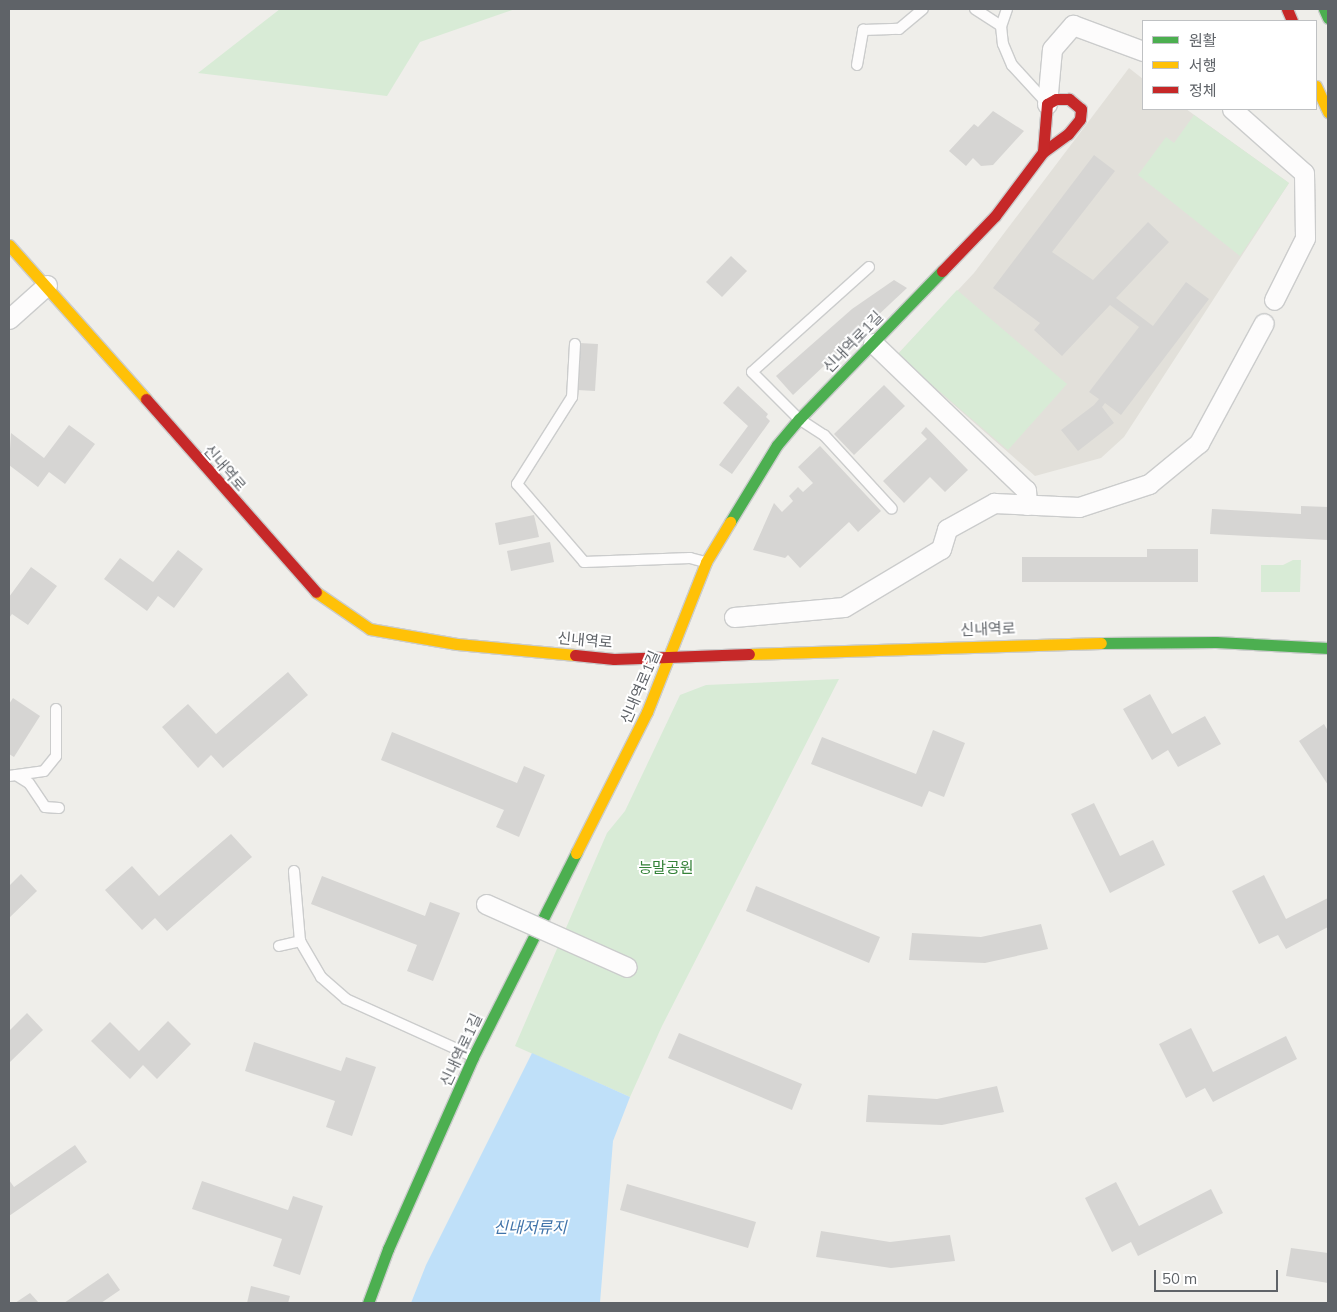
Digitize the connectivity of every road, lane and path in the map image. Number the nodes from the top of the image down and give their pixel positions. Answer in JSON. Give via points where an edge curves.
{"nodes":[{"id":1,"x":923,"y":9,"type":"edge"},
{"id":2,"x":975,"y":9,"type":"edge"},
{"id":3,"x":1007,"y":9,"type":"edge"},
{"id":4,"x":1324,"y":9,"type":"edge"},
{"id":5,"x":1069,"y":17,"type":"edge"},
{"id":6,"x":1328,"y":18,"type":"edge"},
{"id":7,"x":1001,"y":26,"type":"junction"},
{"id":8,"x":1142,"y":51,"type":"edge"},
{"id":9,"x":857,"y":65,"type":"dead end"},
{"id":10,"x":1317,"y":88,"type":"edge"},
{"id":11,"x":1047,"y":104,"type":"junction"},
{"id":12,"x":1233,"y":110,"type":"edge"},
{"id":13,"x":1328,"y":112,"type":"edge"},
{"id":14,"x":1043,"y":152,"type":"junction"},
{"id":15,"x":9,"y":245,"type":"edge"},
{"id":16,"x":870,"y":267,"type":"dead end"},
{"id":17,"x":47,"y":285,"type":"junction"},
{"id":18,"x":1274,"y":300,"type":"dead end"},
{"id":19,"x":9,"y":319,"type":"edge"},
{"id":20,"x":1264,"y":323,"type":"dead end"},
{"id":21,"x":873,"y":343,"type":"junction"},
{"id":22,"x":575,"y":344,"type":"dead end"},
{"id":23,"x":799,"y":419,"type":"junction"},
{"id":24,"x":1027,"y":505,"type":"junction"},
{"id":25,"x":892,"y":509,"type":"dead end"},
{"id":26,"x":706,"y":562,"type":"junction"},
{"id":27,"x":734,"y":617,"type":"dead end"},
{"id":28,"x":1328,"y":648,"type":"edge"},
{"id":29,"x":670,"y":656,"type":"junction"},
{"id":30,"x":56,"y":708,"type":"dead end"},
{"id":31,"x":13,"y":775,"type":"edge"},
{"id":32,"x":58,"y":808,"type":"dead end"},
{"id":33,"x":294,"y":871,"type":"dead end"},
{"id":34,"x":486,"y":904,"type":"dead end"},
{"id":35,"x":300,"y":940,"type":"junction"},
{"id":36,"x":279,"y":946,"type":"dead end"},
{"id":37,"x":627,"y":967,"type":"dead end"},
{"id":38,"x":473,"y":1057,"type":"junction"},
{"id":39,"x":368,"y":1303,"type":"edge"}],
"edges":[{"from":1,"to":9,"type":"lane","via":[[899,29],[863,30]]},
{"from":2,"to":7,"type":"lane"},
{"from":3,"to":7,"type":"lane"},
{"from":4,"to":6,"type":"main road"},
{"from":5,"to":8,"type":"street"},
{"from":5,"to":11,"type":"street","via":[[1052,49]]},
{"from":7,"to":11,"type":"lane","via":[[1003,44],[1012,65]]},
{"from":10,"to":13,"type":"main road"},
{"from":11,"to":14,"type":"main road"},
{"from":11,"to":14,"type":"main road","name":"신내역로1길","via":[[1056,99],[1069,99],[1081,109],[1080,119],[1068,134]]},
{"from":12,"to":18,"type":"street","via":[[1304,173],[1305,238]]},
{"from":14,"to":21,"type":"main road","name":"신내역로1길","via":[[995,216]]},
{"from":15,"to":17,"type":"main road","name":"신내역로"},
{"from":16,"to":23,"type":"lane","via":[[752,372]]},
{"from":17,"to":19,"type":"street"},
{"from":17,"to":29,"type":"main road","name":"신내역로","via":[[308,586],[370,629],[457,644],[604,658]]},
{"from":20,"to":24,"type":"street","via":[[1199,444],[1149,484],[1079,507]]},
{"from":21,"to":23,"type":"main road","name":"신내역로1길"},
{"from":21,"to":24,"type":"street","via":[[1026,490]]},
{"from":22,"to":26,"type":"lane","via":[[572,397],[517,484],[584,562],[690,558]]},
{"from":23,"to":25,"type":"lane","via":[[824,435]]},
{"from":23,"to":26,"type":"main road","name":"신내역로1길","via":[[777,445]]},
{"from":24,"to":27,"type":"street","via":[[994,503],[947,529],[941,549],[844,608]]},
{"from":26,"to":29,"type":"main road","name":"신내역로1길"},
{"from":28,"to":29,"type":"main road","name":"신내역로","via":[[1216,642],[1036,642]]},
{"from":29,"to":38,"type":"main road","name":"신내역로1길","via":[[648,712]]},
{"from":30,"to":31,"type":"lane","via":[[56,756],[44,771]]},
{"from":31,"to":32,"type":"lane","via":[[29,782],[45,807]]},
{"from":33,"to":35,"type":"lane"},
{"from":34,"to":37,"type":"street","bridge":true},
{"from":35,"to":36,"type":"lane"},
{"from":35,"to":38,"type":"lane","via":[[321,977],[346,999]]},
{"from":38,"to":39,"type":"main road","name":"신내역로1길","via":[[388,1249]]}]}
